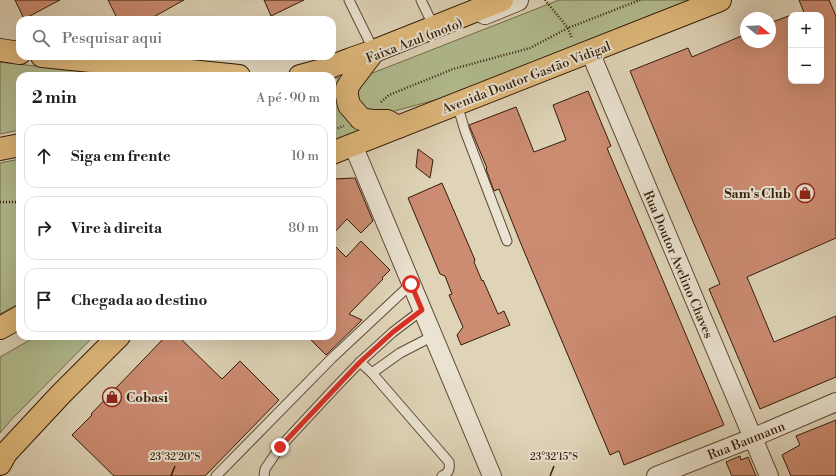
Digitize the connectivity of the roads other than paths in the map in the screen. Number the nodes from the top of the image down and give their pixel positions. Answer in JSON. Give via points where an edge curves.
{"nodes":[{"id":1,"x":349,"y":0,"type":"edge"},
{"id":2,"x":421,"y":0,"type":"edge"},
{"id":3,"x":502,"y":0,"type":"edge"},
{"id":4,"x":517,"y":0,"type":"edge"},
{"id":5,"x":720,"y":0,"type":"edge"},
{"id":6,"x":434,"y":27,"type":"junction"},
{"id":7,"x":0,"y":50,"type":"edge"},
{"id":8,"x":16,"y":52,"type":"edge"},
{"id":9,"x":590,"y":52,"type":"junction"},
{"id":10,"x":372,"y":54,"type":"junction"},
{"id":11,"x":81,"y":60,"type":"edge"},
{"id":12,"x":200,"y":72,"type":"edge"},
{"id":13,"x":315,"y":72,"type":"edge"},
{"id":14,"x":323,"y":72,"type":"edge"},
{"id":15,"x":456,"y":104,"type":"junction"},
{"id":16,"x":398,"y":127,"type":"junction"},
{"id":17,"x":353,"y":145,"type":"junction"},
{"id":18,"x":16,"y":146,"type":"edge"},
{"id":19,"x":0,"y":149,"type":"edge"},
{"id":20,"x":336,"y":151,"type":"edge"},
{"id":21,"x":507,"y":241,"type":"dead end"},
{"id":22,"x":411,"y":284,"type":"junction"},
{"id":23,"x":422,"y":310,"type":"junction"},
{"id":24,"x":16,"y":319,"type":"edge"},
{"id":25,"x":0,"y":328,"type":"edge"},
{"id":26,"x":433,"y":336,"type":"junction"},
{"id":27,"x":115,"y":340,"type":"edge"},
{"id":28,"x":360,"y":362,"type":"junction"},
{"id":29,"x":372,"y":373,"type":"junction"},
{"id":30,"x":836,"y":402,"type":"edge"},
{"id":31,"x":752,"y":438,"type":"junction"},
{"id":32,"x":0,"y":464,"type":"edge"},
{"id":33,"x":216,"y":476,"type":"edge"},
{"id":34,"x":264,"y":476,"type":"edge"},
{"id":35,"x":442,"y":476,"type":"edge"},
{"id":36,"x":492,"y":476,"type":"edge"},
{"id":37,"x":656,"y":476,"type":"edge"},
{"id":38,"x":769,"y":476,"type":"edge"}],
"edges":[{"from":1,"to":10,"type":"lane"},
{"from":2,"to":6,"type":"lane"},
{"from":3,"to":6,"type":"highway"},
{"from":4,"to":10,"type":"street","name":"Faixa Azul (moto)"},
{"from":5,"to":9,"type":"highway","name":"Avenida Doutor Gastão Vidigal"},
{"from":6,"to":10,"type":"highway"},
{"from":7,"to":8,"type":"highway"},
{"from":9,"to":15,"type":"highway","name":"Avenida Doutor Gastão Vidigal"},
{"from":9,"to":31,"type":"street","name":"Rua Doutor Avelino Chaves"},
{"from":10,"to":13,"type":"highway","via":[[351,58]]},
{"from":10,"to":14,"type":"street","name":"Faixa Azul (moto)"},
{"from":10,"to":16,"type":"highway","via":[[347,88],[349,105],[362,119],[387,121]]},
{"from":11,"to":12,"type":"highway"},
{"from":15,"to":16,"type":"highway","name":"Avenida Doutor Gastão Vidigal"},
{"from":15,"to":21,"type":"lane"},
{"from":16,"to":17,"type":"highway","name":"Avenida Doutor Gastão Vidigal"},
{"from":17,"to":20,"type":"highway","name":"Avenida Doutor Gastão Vidigal"},
{"from":17,"to":22,"type":"street"},
{"from":18,"to":19,"type":"highway"},
{"from":22,"to":23,"type":"street"},
{"from":22,"to":33,"type":"lane","via":[[332,358]]},
{"from":23,"to":26,"type":"street"},
{"from":23,"to":28,"type":"lane"},
{"from":24,"to":25,"type":"highway"},
{"from":26,"to":29,"type":"lane","via":[[400,352]]},
{"from":26,"to":36,"type":"street"},
{"from":27,"to":32,"type":"highway","via":[[6,453]]},
{"from":28,"to":29,"type":"lane"},
{"from":28,"to":34,"type":"lane","via":[[280,447],[265,470]]},
{"from":29,"to":35,"type":"lane","via":[[449,462],[448,472]]},
{"from":30,"to":31,"type":"street","name":"Rua Baumann"},
{"from":31,"to":37,"type":"street","name":"Rua Baumann"},
{"from":31,"to":38,"type":"street","name":"Rua Doutor Avelino Chaves"}]}
